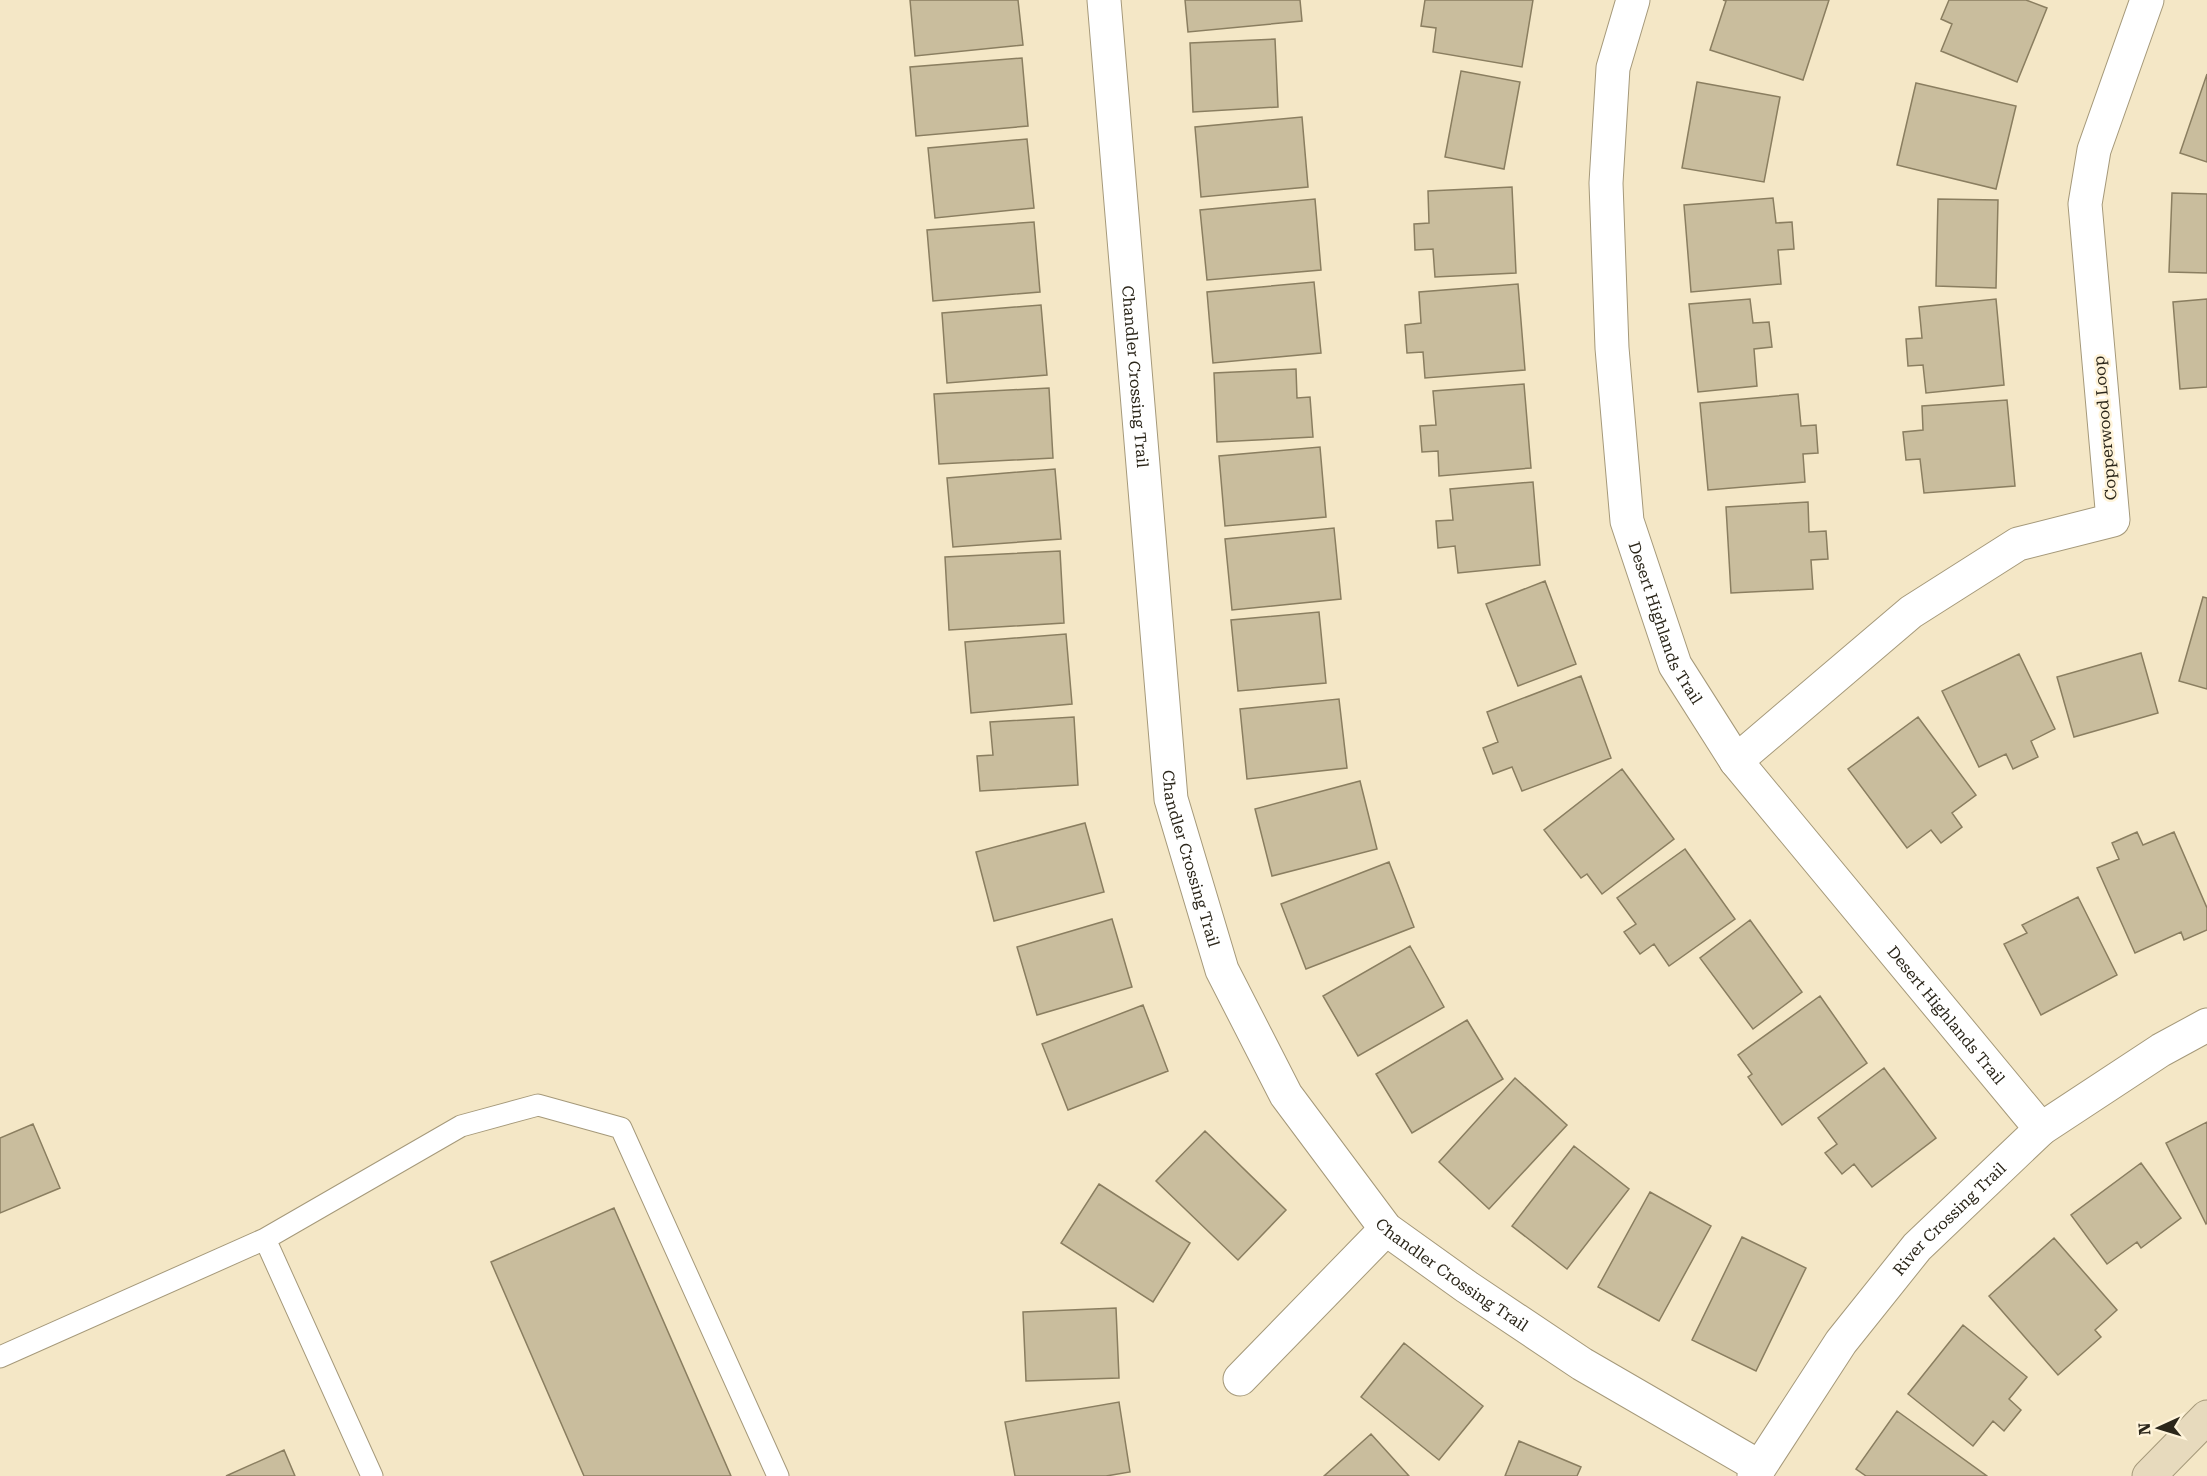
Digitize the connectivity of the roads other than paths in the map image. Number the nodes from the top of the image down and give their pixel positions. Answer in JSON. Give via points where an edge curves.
{"nodes":[{"id":1,"x":1104,"y":0,"type":"edge"},
{"id":2,"x":1633,"y":0,"type":"edge"},
{"id":3,"x":2147,"y":0,"type":"edge"},
{"id":4,"x":1736,"y":761,"type":"junction"},
{"id":5,"x":2207,"y":1025,"type":"edge"},
{"id":6,"x":2041,"y":1129,"type":"junction"},
{"id":7,"x":1386,"y":1229,"type":"junction"},
{"id":8,"x":265,"y":1239,"type":"junction"},
{"id":9,"x":0,"y":1357,"type":"edge"},
{"id":10,"x":1240,"y":1379,"type":"dead end"},
{"id":11,"x":2207,"y":1417,"type":"edge"},
{"id":12,"x":1756,"y":1471,"type":"edge"},
{"id":13,"x":372,"y":1476,"type":"edge"},
{"id":14,"x":778,"y":1476,"type":"edge"},
{"id":15,"x":2149,"y":1476,"type":"edge"}],
"edges":[{"from":1,"to":7,"type":"street","name":"Chandler Crossing Trail","via":[[1171,799],[1222,970],[1286,1095]]},
{"from":2,"to":4,"type":"street","name":"Desert Highlands Trail","via":[[1612,68],[1606,183],[1612,348],[1627,521],[1675,665]]},
{"from":3,"to":4,"type":"street","name":"Copperwood Loop","via":[[2094,150],[2085,204],[2113,520],[2018,544],[1911,612]]},
{"from":4,"to":6,"type":"street","name":"Desert Highlands Trail"},
{"from":5,"to":6,"type":"street","name":"River Crossing Trail","via":[[2161,1050]]},
{"from":6,"to":12,"type":"street","name":"River Crossing Trail","via":[[1917,1247],[1841,1342]]},
{"from":7,"to":10,"type":"street"},
{"from":7,"to":12,"type":"street","name":"Chandler Crossing Trail","via":[[1582,1364]]},
{"from":8,"to":9,"type":"lane"},
{"from":8,"to":13,"type":"lane"},
{"from":8,"to":14,"type":"lane","via":[[461,1126],[538,1105],[621,1128]]},
{"from":11,"to":15,"type":"street"}]}
